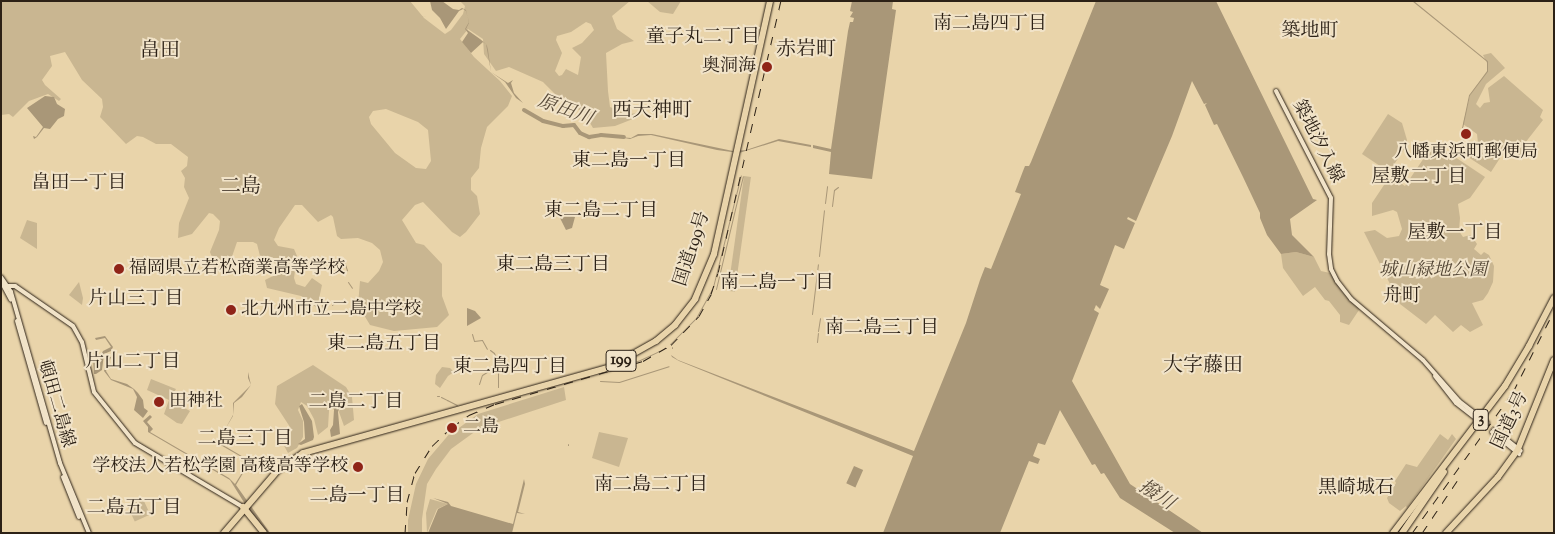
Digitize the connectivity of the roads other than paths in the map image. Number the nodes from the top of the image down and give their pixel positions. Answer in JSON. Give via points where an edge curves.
{"nodes":[{"id":1,"x":769,"y":1,"type":"edge"},
{"id":2,"x":1276,"y":91,"type":"dead end"},
{"id":3,"x":1,"y":277,"type":"edge"},
{"id":4,"x":1,"y":281,"type":"edge"},
{"id":5,"x":8,"y":286,"type":"junction"},
{"id":6,"x":1554,"y":298,"type":"edge"},
{"id":7,"x":1554,"y":304,"type":"edge"},
{"id":8,"x":1554,"y":360,"type":"edge"},
{"id":9,"x":1554,"y":368,"type":"edge"},
{"id":10,"x":1486,"y":425,"type":"tunnel mouth"},
{"id":11,"x":1493,"y":431,"type":"tunnel mouth"},
{"id":12,"x":1519,"y":451,"type":"junction"},
{"id":13,"x":1446,"y":458,"type":"dead end"},
{"id":14,"x":1442,"y":471,"type":"dead end"},
{"id":15,"x":1429,"y":488,"type":"junction"},
{"id":16,"x":246,"y":505,"type":"junction"},
{"id":17,"x":88,"y":533,"type":"edge"},
{"id":18,"x":223,"y":533,"type":"edge"},
{"id":19,"x":264,"y":533,"type":"edge"},
{"id":20,"x":1397,"y":533,"type":"edge"},
{"id":21,"x":1446,"y":533,"type":"edge"},
{"id":22,"x":1452,"y":533,"type":"edge"}],
"edges":[{"from":1,"to":16,"type":"highway","name":"国道199号","number":"199","via":[[714,254],[696,298],[675,326],[656,341],[608,368],[312,449],[284,464]]},
{"from":2,"to":10,"type":"main road","name":"築地汐入線","via":[[1331,198],[1329,254],[1332,272],[1351,299],[1433,372],[1456,403]]},
{"from":3,"to":5,"type":"main road","name":"頓田二島線"},
{"from":4,"to":17,"type":"main road","name":"頓田二島線","via":[[12,303],[58,464]]},
{"from":5,"to":16,"type":"main road","name":"頓田二島線","via":[[14,286],[73,326],[82,342],[93,389],[128,437],[143,449]]},
{"from":5,"to":17,"type":"main road","name":"頓田二島線","via":[[60,463]]},
{"from":6,"to":20,"type":"highway","number":"3","bridge":true,"via":[[1505,386]]},
{"from":7,"to":20,"type":"highway","number":"3","bridge":true,"via":[[1507,387]]},
{"from":8,"to":12,"type":"highway","name":"国道3号"},
{"from":9,"to":12,"type":"highway","name":"国道3号"},
{"from":11,"to":12,"type":"main road"},
{"from":12,"to":21,"type":"highway","name":"国道3号"},
{"from":12,"to":22,"type":"highway","name":"国道3号","via":[[1501,478]]},
{"from":13,"to":15,"type":"highway"},
{"from":14,"to":15,"type":"highway"},
{"from":15,"to":20,"type":"highway","bridge":true},
{"from":16,"to":18,"type":"highway","number":"199"},
{"from":16,"to":19,"type":"highway"}]}
